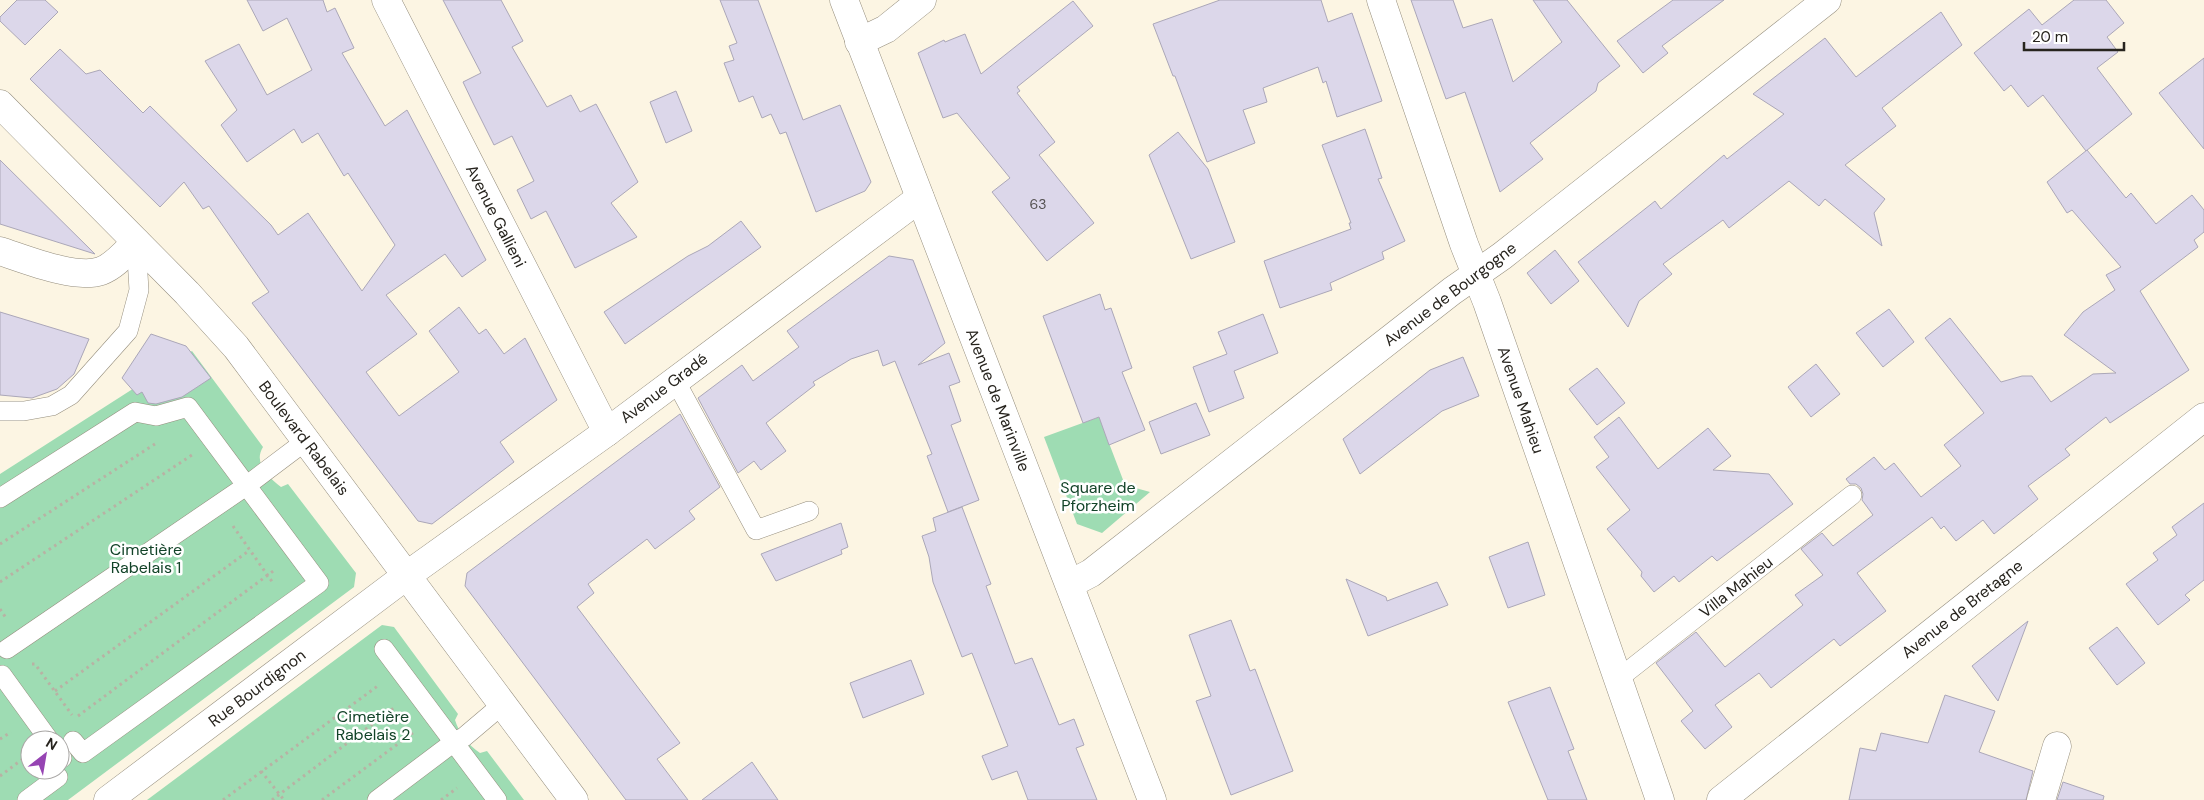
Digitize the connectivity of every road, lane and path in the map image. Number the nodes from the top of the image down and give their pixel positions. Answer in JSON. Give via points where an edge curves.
{"nodes":[{"id":1,"x":386,"y":0,"type":"edge"},
{"id":2,"x":844,"y":0,"type":"edge"},
{"id":3,"x":922,"y":0,"type":"edge"},
{"id":4,"x":1381,"y":0,"type":"edge"},
{"id":5,"x":1827,"y":0,"type":"edge"},
{"id":6,"x":860,"y":42,"type":"junction"},
{"id":7,"x":0,"y":104,"type":"edge"},
{"id":8,"x":920,"y":198,"type":"junction"},
{"id":9,"x":136,"y":242,"type":"junction"},
{"id":10,"x":0,"y":251,"type":"edge"},
{"id":11,"x":1476,"y":275,"type":"junction"},
{"id":12,"x":675,"y":380,"type":"junction"},
{"id":13,"x":0,"y":411,"type":"edge"},
{"id":14,"x":196,"y":416,"type":"junction"},
{"id":15,"x":2204,"y":418,"type":"edge"},
{"id":16,"x":606,"y":432,"type":"junction"},
{"id":17,"x":213,"y":440,"type":"junction"},
{"id":18,"x":307,"y":440,"type":"junction"},
{"id":19,"x":246,"y":486,"type":"junction"},
{"id":20,"x":1852,"y":495,"type":"dead end"},
{"id":21,"x":0,"y":498,"type":"edge"},
{"id":22,"x":809,"y":511,"type":"dead end"},
{"id":23,"x":233,"y":526,"type":"dead end"},
{"id":24,"x":0,"y":544,"type":"edge"},
{"id":25,"x":250,"y":550,"type":"junction"},
{"id":26,"x":297,"y":554,"type":"junction"},
{"id":27,"x":268,"y":575,"type":"junction"},
{"id":28,"x":406,"y":576,"type":"junction"},
{"id":29,"x":0,"y":582,"type":"edge"},
{"id":30,"x":1070,"y":584,"type":"junction"},
{"id":31,"x":275,"y":585,"type":"dead end"},
{"id":32,"x":0,"y":609,"type":"edge"},
{"id":33,"x":7,"y":619,"type":"dead end"},
{"id":34,"x":384,"y":649,"type":"dead end"},
{"id":35,"x":4,"y":661,"type":"edge"},
{"id":36,"x":400,"y":669,"type":"junction"},
{"id":37,"x":1618,"y":679,"type":"junction"},
{"id":38,"x":55,"y":691,"type":"junction"},
{"id":39,"x":416,"y":692,"type":"junction"},
{"id":40,"x":503,"y":704,"type":"junction"},
{"id":41,"x":435,"y":716,"type":"junction"},
{"id":42,"x":43,"y":730,"type":"edge"},
{"id":43,"x":73,"y":741,"type":"dead end"},
{"id":44,"x":454,"y":742,"type":"junction"},
{"id":45,"x":2057,"y":746,"type":"dead end"},
{"id":46,"x":20,"y":761,"type":"edge"},
{"id":47,"x":261,"y":770,"type":"dead end"},
{"id":48,"x":0,"y":776,"type":"edge"},
{"id":49,"x":45,"y":780,"type":"edge"},
{"id":50,"x":279,"y":794,"type":"junction"},
{"id":51,"x":27,"y":800,"type":"edge"},
{"id":52,"x":108,"y":800,"type":"edge"},
{"id":53,"x":223,"y":800,"type":"edge"},
{"id":54,"x":272,"y":800,"type":"edge"},
{"id":55,"x":284,"y":800,"type":"edge"},
{"id":56,"x":322,"y":800,"type":"edge"},
{"id":57,"x":376,"y":800,"type":"edge"},
{"id":58,"x":497,"y":800,"type":"edge"},
{"id":59,"x":574,"y":800,"type":"edge"},
{"id":60,"x":1152,"y":800,"type":"edge"},
{"id":61,"x":1660,"y":800,"type":"edge"},
{"id":62,"x":1721,"y":800,"type":"edge"},
{"id":63,"x":2041,"y":800,"type":"edge"}],
"edges":[{"from":1,"to":16,"type":"street","name":"Avenue Gallieni"},
{"from":2,"to":6,"type":"street","name":"Avenue de Marinville"},
{"from":3,"to":6,"type":"street","via":[[886,28]]},
{"from":4,"to":11,"type":"street","name":"Avenue Mahieu"},
{"from":5,"to":11,"type":"street","name":"Avenue de Bourgogne"},
{"from":6,"to":8,"type":"street","name":"Avenue de Marinville"},
{"from":7,"to":9,"type":"street","name":"Boulevard Rabelais"},
{"from":8,"to":12,"type":"street","name":"Avenue Gradé"},
{"from":8,"to":30,"type":"street","name":"Avenue de Marinville"},
{"from":9,"to":10,"type":"street","via":[[115,263],[92,272],[57,269]]},
{"from":9,"to":13,"type":"lane","via":[[140,290],[128,332],[71,395],[52,406]]},
{"from":9,"to":18,"type":"street","name":"Boulevard Rabelais","via":[[188,293],[236,348]]},
{"from":11,"to":30,"type":"street","name":"Avenue de Bourgogne","via":[[1091,573]]},
{"from":11,"to":37,"type":"street","name":"Avenue Mahieu"},
{"from":12,"to":16,"type":"street","name":"Avenue Gradé"},
{"from":12,"to":22,"type":"lane","via":[[756,530]]},
{"from":14,"to":17,"type":"lane"},
{"from":14,"to":21,"type":"lane","via":[[188,407],[156,416],[136,412]]},
{"from":14,"to":24,"type":"path"},
{"from":15,"to":62,"type":"street","name":"Avenue de Bretagne"},
{"from":16,"to":28,"type":"street","name":"Avenue Gradé"},
{"from":17,"to":19,"type":"lane"},
{"from":17,"to":29,"type":"path"},
{"from":18,"to":19,"type":"lane"},
{"from":18,"to":28,"type":"street","name":"Boulevard Rabelais"},
{"from":19,"to":26,"type":"lane"},
{"from":19,"to":35,"type":"lane"},
{"from":20,"to":37,"type":"lane","name":"Villa Mahieu"},
{"from":23,"to":25,"type":"path"},
{"from":25,"to":27,"type":"path"},
{"from":25,"to":38,"type":"path"},
{"from":26,"to":27,"type":"path"},
{"from":26,"to":43,"type":"lane","via":[[318,583],[83,753]]},
{"from":27,"to":31,"type":"path"},
{"from":27,"to":38,"type":"path","via":[[75,719]]},
{"from":28,"to":40,"type":"street","name":"Boulevard Rabelais"},
{"from":28,"to":52,"type":"street","name":"Rue Bourdignon"},
{"from":30,"to":60,"type":"street","name":"Avenue de Marinville"},
{"from":32,"to":33,"type":"path"},
{"from":34,"to":36,"type":"lane"},
{"from":35,"to":38,"type":"path","via":[[35,664]]},
{"from":35,"to":42,"type":"lane"},
{"from":36,"to":39,"type":"lane"},
{"from":36,"to":53,"type":"path"},
{"from":37,"to":61,"type":"street","name":"Avenue Mahieu"},
{"from":39,"to":41,"type":"lane"},
{"from":39,"to":50,"type":"path"},
{"from":40,"to":44,"type":"lane"},
{"from":40,"to":59,"type":"street","name":"Boulevard Rabelais"},
{"from":41,"to":44,"type":"lane"},
{"from":41,"to":56,"type":"path"},
{"from":44,"to":57,"type":"lane"},
{"from":44,"to":58,"type":"lane"},
{"from":45,"to":63,"type":"street"},
{"from":46,"to":48,"type":"path"},
{"from":47,"to":50,"type":"path"},
{"from":49,"to":51,"type":"lane"},
{"from":50,"to":54,"type":"path"},
{"from":50,"to":55,"type":"path"}]}
